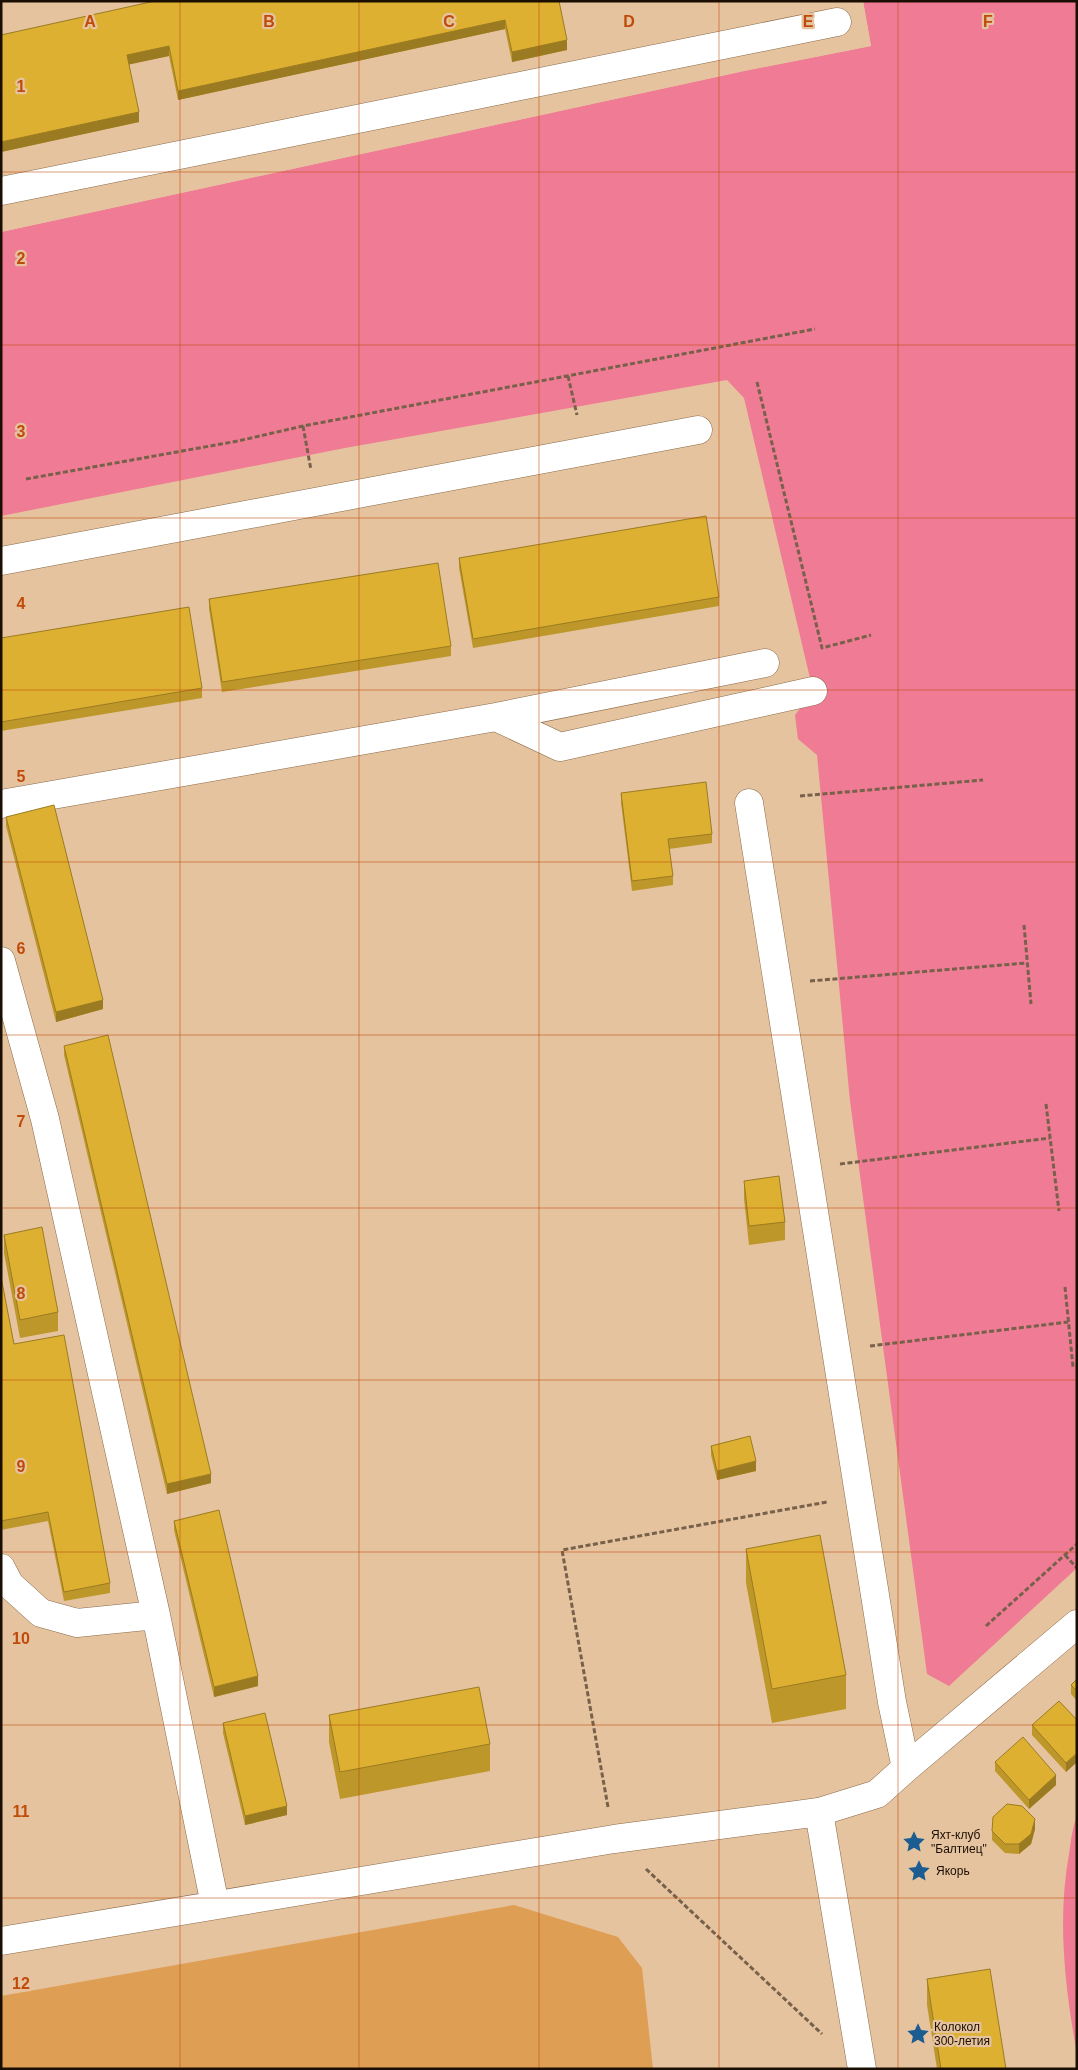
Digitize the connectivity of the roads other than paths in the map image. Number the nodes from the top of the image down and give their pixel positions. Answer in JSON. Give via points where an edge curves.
{"nodes":[{"id":1,"x":837,"y":22,"type":"dead end"},
{"id":2,"x":1,"y":191,"type":"edge"},
{"id":3,"x":698,"y":430,"type":"dead end"},
{"id":4,"x":1,"y":561,"type":"edge"},
{"id":5,"x":764,"y":663,"type":"dead end"},
{"id":6,"x":813,"y":691,"type":"dead end"},
{"id":7,"x":496,"y":717,"type":"junction"},
{"id":8,"x":749,"y":803,"type":"dead end"},
{"id":9,"x":1,"y":804,"type":"edge"},
{"id":10,"x":1,"y":961,"type":"edge"},
{"id":11,"x":1,"y":1568,"type":"edge"},
{"id":12,"x":156,"y":1615,"type":"junction"},
{"id":13,"x":1077,"y":1624,"type":"edge"},
{"id":14,"x":906,"y":1768,"type":"junction"},
{"id":15,"x":819,"y":1812,"type":"junction"},
{"id":16,"x":215,"y":1905,"type":"junction"},
{"id":17,"x":1,"y":1941,"type":"edge"},
{"id":18,"x":862,"y":2069,"type":"edge"}],
"edges":[{"from":1,"to":2,"type":"street"},
{"from":3,"to":4,"type":"street"},
{"from":5,"to":7,"type":"street"},
{"from":6,"to":7,"type":"street","via":[[560,747]]},
{"from":7,"to":9,"type":"street"},
{"from":8,"to":14,"type":"street","via":[[892,1702]]},
{"from":10,"to":12,"type":"street","via":[[45,1119]]},
{"from":11,"to":12,"type":"street","via":[[10,1585],[41,1613],[77,1623]]},
{"from":12,"to":16,"type":"street"},
{"from":13,"to":14,"type":"street"},
{"from":14,"to":15,"type":"street","via":[[877,1794]]},
{"from":15,"to":16,"type":"street","via":[[614,1839]]},
{"from":15,"to":18,"type":"street"},
{"from":16,"to":17,"type":"street"}]}
